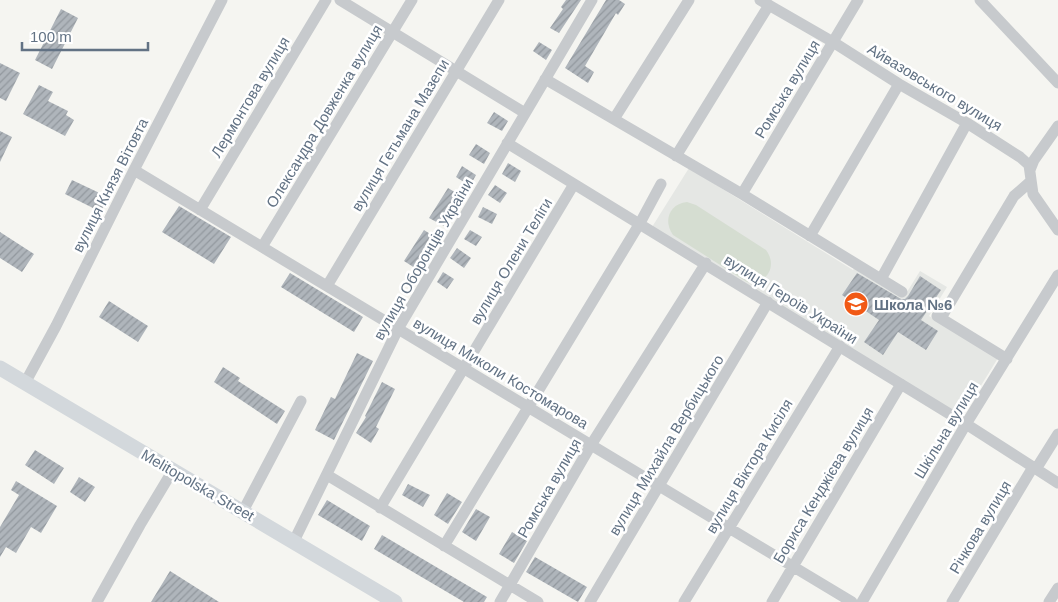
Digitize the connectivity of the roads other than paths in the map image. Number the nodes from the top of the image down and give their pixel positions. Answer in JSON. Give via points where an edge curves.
{"nodes":[{"id":1,"x":222,"y":0,"type":"edge"},
{"id":2,"x":326,"y":0,"type":"edge"},
{"id":3,"x":340,"y":0,"type":"edge"},
{"id":4,"x":412,"y":0,"type":"edge"},
{"id":5,"x":499,"y":0,"type":"edge"},
{"id":6,"x":592,"y":0,"type":"edge"},
{"id":7,"x":689,"y":0,"type":"edge"},
{"id":8,"x":858,"y":0,"type":"edge"},
{"id":9,"x":980,"y":0,"type":"edge"},
{"id":10,"x":764,"y":2,"type":"edge"},
{"id":11,"x":393,"y":32,"type":"junction"},
{"id":12,"x":833,"y":42,"type":"junction"},
{"id":13,"x":457,"y":71,"type":"junction"},
{"id":14,"x":545,"y":79,"type":"junction"},
{"id":15,"x":1058,"y":83,"type":"edge"},
{"id":16,"x":899,"y":84,"type":"junction"},
{"id":17,"x":525,"y":113,"type":"junction"},
{"id":18,"x":614,"y":119,"type":"junction"},
{"id":19,"x":967,"y":123,"type":"junction"},
{"id":20,"x":1058,"y":126,"type":"edge"},
{"id":21,"x":508,"y":143,"type":"junction"},
{"id":22,"x":676,"y":156,"type":"junction"},
{"id":23,"x":134,"y":170,"type":"junction"},
{"id":24,"x":1030,"y":170,"type":"junction"},
{"id":25,"x":1030,"y":182,"type":"junction"},
{"id":26,"x":574,"y":184,"type":"junction"},
{"id":27,"x":661,"y":184,"type":"dead end"},
{"id":28,"x":742,"y":194,"type":"junction"},
{"id":29,"x":200,"y":210,"type":"junction"},
{"id":30,"x":640,"y":223,"type":"junction"},
{"id":31,"x":1058,"y":230,"type":"edge"},
{"id":32,"x":810,"y":236,"type":"junction"},
{"id":33,"x":262,"y":247,"type":"junction"},
{"id":34,"x":706,"y":264,"type":"junction"},
{"id":35,"x":1058,"y":275,"type":"edge"},
{"id":36,"x":881,"y":279,"type":"junction"},
{"id":37,"x":327,"y":286,"type":"junction"},
{"id":38,"x":902,"y":292,"type":"dead end"},
{"id":39,"x":768,"y":302,"type":"junction"},
{"id":40,"x":398,"y":329,"type":"junction"},
{"id":41,"x":840,"y":346,"type":"junction"},
{"id":42,"x":1006,"y":359,"type":"junction"},
{"id":43,"x":0,"y":368,"type":"edge"},
{"id":44,"x":464,"y":368,"type":"junction"},
{"id":45,"x":24,"y":383,"type":"junction"},
{"id":46,"x":901,"y":384,"type":"junction"},
{"id":47,"x":300,"y":402,"type":"dead end"},
{"id":48,"x":528,"y":407,"type":"junction"},
{"id":49,"x":966,"y":424,"type":"junction"},
{"id":50,"x":1058,"y":434,"type":"edge"},
{"id":51,"x":591,"y":445,"type":"junction"},
{"id":52,"x":1035,"y":468,"type":"junction"},
{"id":53,"x":173,"y":470,"type":"junction"},
{"id":54,"x":326,"y":475,"type":"junction"},
{"id":55,"x":1058,"y":483,"type":"edge"},
{"id":56,"x":659,"y":486,"type":"junction"},
{"id":57,"x":380,"y":508,"type":"junction"},
{"id":58,"x":243,"y":511,"type":"junction"},
{"id":59,"x":728,"y":528,"type":"junction"},
{"id":60,"x":294,"y":541,"type":"junction"},
{"id":61,"x":444,"y":546,"type":"junction"},
{"id":62,"x":793,"y":566,"type":"junction"},
{"id":63,"x":510,"y":586,"type":"junction"},
{"id":64,"x":1058,"y":588,"type":"edge"},
{"id":65,"x":97,"y":602,"type":"edge"},
{"id":66,"x":395,"y":602,"type":"edge"},
{"id":67,"x":500,"y":602,"type":"edge"},
{"id":68,"x":538,"y":602,"type":"edge"},
{"id":69,"x":590,"y":602,"type":"edge"},
{"id":70,"x":684,"y":602,"type":"edge"},
{"id":71,"x":772,"y":602,"type":"edge"},
{"id":72,"x":852,"y":602,"type":"edge"},
{"id":73,"x":862,"y":602,"type":"edge"},
{"id":74,"x":952,"y":602,"type":"edge"},
{"id":75,"x":1049,"y":602,"type":"edge"}],
"edges":[{"from":1,"to":23,"type":"street","name":"вулиця Князя Вітовта"},
{"from":2,"to":29,"type":"street","name":"Лермонтова вулиця"},
{"from":3,"to":11,"type":"street"},
{"from":4,"to":11,"type":"street","name":"Олександра Довженка вулиця"},
{"from":5,"to":13,"type":"street","name":"вулиця Гетьмана Мазепи"},
{"from":6,"to":14,"type":"street","name":"вулиця Оборонців України"},
{"from":7,"to":18,"type":"street"},
{"from":8,"to":12,"type":"street","name":"Ромська вулиця"},
{"from":9,"to":15,"type":"street"},
{"from":10,"to":12,"type":"street","name":"Айвазовського вулиця"},
{"from":10,"to":22,"type":"street"},
{"from":11,"to":13,"type":"street"},
{"from":11,"to":33,"type":"street","name":"Олександра Довженка вулиця"},
{"from":12,"to":16,"type":"street","name":"Айвазовського вулиця"},
{"from":12,"to":28,"type":"street","name":"Ромська вулиця"},
{"from":13,"to":17,"type":"street"},
{"from":13,"to":37,"type":"street","name":"вулиця Гетьмана Мазепи"},
{"from":14,"to":17,"type":"street","name":"вулиця Оборонців України"},
{"from":14,"to":18,"type":"street"},
{"from":16,"to":19,"type":"street","name":"Айвазовського вулиця"},
{"from":16,"to":32,"type":"street"},
{"from":17,"to":21,"type":"street","name":"вулиця Оборонців України"},
{"from":18,"to":22,"type":"street"},
{"from":19,"to":24,"type":"street","name":"Айвазовського вулиця","via":[[1020,157]]},
{"from":19,"to":36,"type":"street"},
{"from":20,"to":24,"type":"street"},
{"from":21,"to":26,"type":"street","name":"вулиця Героїв України"},
{"from":21,"to":40,"type":"street","name":"вулиця Оборонців України"},
{"from":22,"to":28,"type":"street"},
{"from":23,"to":29,"type":"street","name":"вулиця Миколи Костомарова"},
{"from":23,"to":45,"type":"street","name":"вулиця Князя Вітовта"},
{"from":24,"to":25,"type":"street"},
{"from":25,"to":31,"type":"street","via":[[1033,194]]},
{"from":25,"to":42,"type":"street","via":[[1014,196],[939,317]]},
{"from":26,"to":30,"type":"street","name":"вулиця Героїв України"},
{"from":26,"to":44,"type":"street","name":"вулиця Олени Теліги"},
{"from":27,"to":30,"type":"street"},
{"from":28,"to":32,"type":"street"},
{"from":29,"to":33,"type":"street","name":"вулиця Миколи Костомарова"},
{"from":30,"to":34,"type":"street","name":"вулиця Героїв України"},
{"from":30,"to":48,"type":"street"},
{"from":32,"to":36,"type":"street"},
{"from":33,"to":37,"type":"street","name":"вулиця Миколи Костомарова"},
{"from":34,"to":39,"type":"street","name":"вулиця Героїв України"},
{"from":34,"to":51,"type":"street","name":"Ромська вулиця"},
{"from":35,"to":42,"type":"street","name":"Шкільна вулиця"},
{"from":36,"to":38,"type":"street"},
{"from":37,"to":40,"type":"street","name":"вулиця Миколи Костомарова"},
{"from":39,"to":41,"type":"street","name":"вулиця Героїв України"},
{"from":39,"to":56,"type":"street","name":"вулиця Михайла Вербицького"},
{"from":40,"to":44,"type":"street","name":"вулиця Миколи Костомарова"},
{"from":40,"to":54,"type":"street","name":"вулиця Оборонців України"},
{"from":41,"to":46,"type":"street","name":"вулиця Героїв України"},
{"from":41,"to":59,"type":"street","name":"вулиця Віктора Кисіля"},
{"from":42,"to":49,"type":"street","name":"Шкільна вулиця"},
{"from":43,"to":45,"type":"main road","name":"Melitopolska Street"},
{"from":44,"to":48,"type":"street","name":"вулиця Миколи Костомарова"},
{"from":44,"to":57,"type":"street","name":"вулиця Олени Теліги"},
{"from":45,"to":53,"type":"main road","name":"Melitopolska Street"},
{"from":46,"to":49,"type":"street","name":"вулиця Героїв України"},
{"from":46,"to":62,"type":"street","name":"Бориса Кенджієва вулиця"},
{"from":47,"to":58,"type":"street"},
{"from":48,"to":51,"type":"street","name":"вулиця Миколи Костомарова"},
{"from":48,"to":61,"type":"street"},
{"from":49,"to":52,"type":"street","name":"вулиця Героїв України"},
{"from":49,"to":73,"type":"street","name":"Шкільна вулиця"},
{"from":50,"to":52,"type":"street","name":"Річкова вулиця"},
{"from":51,"to":56,"type":"street","name":"вулиця Миколи Костомарова"},
{"from":51,"to":63,"type":"street","name":"Ромська вулиця"},
{"from":52,"to":55,"type":"street","name":"вулиця Героїв України"},
{"from":52,"to":74,"type":"street","name":"Річкова вулиця"},
{"from":53,"to":58,"type":"main road","name":"Melitopolska Street"},
{"from":53,"to":65,"type":"street"},
{"from":54,"to":57,"type":"street"},
{"from":54,"to":60,"type":"street","name":"вулиця Оборонців України"},
{"from":56,"to":59,"type":"street","name":"вулиця Миколи Костомарова"},
{"from":56,"to":69,"type":"street","name":"вулиця Михайла Вербицького"},
{"from":57,"to":61,"type":"street"},
{"from":58,"to":60,"type":"main road","name":"Melitopolska Street"},
{"from":59,"to":62,"type":"street","name":"вулиця Миколи Костомарова"},
{"from":59,"to":70,"type":"street","name":"вулиця Віктора Кисіля"},
{"from":60,"to":66,"type":"main road","name":"Melitopolska Street"},
{"from":61,"to":63,"type":"street"},
{"from":62,"to":71,"type":"street","name":"Бориса Кенджієва вулиця"},
{"from":62,"to":72,"type":"street","name":"вулиця Миколи Костомарова"},
{"from":63,"to":67,"type":"street","name":"Ромська вулиця"},
{"from":63,"to":68,"type":"street"},
{"from":64,"to":75,"type":"street"}]}
